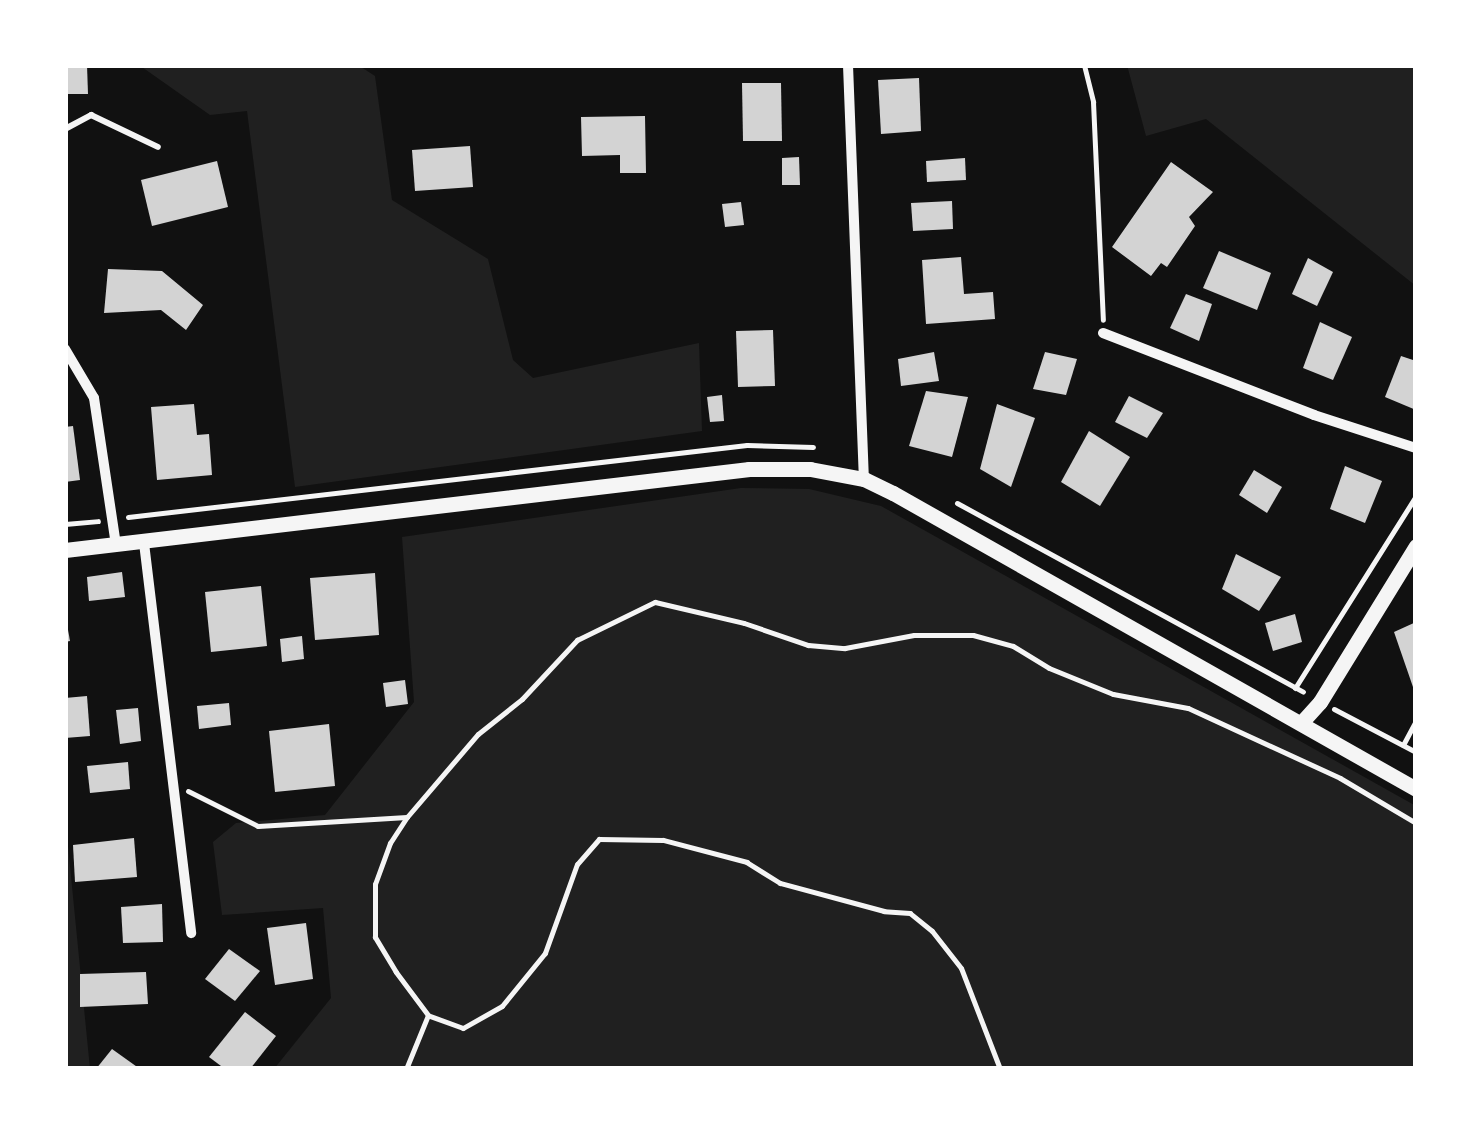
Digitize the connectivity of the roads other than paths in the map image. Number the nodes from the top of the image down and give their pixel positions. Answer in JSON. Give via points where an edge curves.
{"nodes":[{"id":1,"x":848,"y":65,"type":"edge"},
{"id":2,"x":65,"y":129,"type":"edge"},
{"id":3,"x":158,"y":148,"type":"dead end"},
{"id":4,"x":1103,"y":333,"type":"road end"},
{"id":5,"x":65,"y":349,"type":"edge"},
{"id":6,"x":1416,"y":448,"type":"edge"},
{"id":7,"x":864,"y":479,"type":"junction"},
{"id":8,"x":144,"y":543,"type":"junction"},
{"id":9,"x":116,"y":546,"type":"junction"},
{"id":10,"x":1416,"y":546,"type":"edge"},
{"id":11,"x":65,"y":550,"type":"edge"},
{"id":12,"x":1301,"y":723,"type":"junction"},
{"id":13,"x":1416,"y":789,"type":"edge"},
{"id":14,"x":191,"y":933,"type":"dead end"}],
"edges":[{"from":1,"to":7,"type":"street"},
{"from":2,"to":3,"type":"lane","via":[[91,115]]},
{"from":4,"to":6,"type":"street"},
{"from":5,"to":9,"type":"street","via":[[94,398]]},
{"from":7,"to":8,"type":"street","via":[[810,469],[749,469]]},
{"from":7,"to":12,"type":"street"},
{"from":8,"to":9,"type":"street"},
{"from":8,"to":14,"type":"street"},
{"from":9,"to":11,"type":"street"},
{"from":10,"to":12,"type":"street"},
{"from":12,"to":13,"type":"street"}]}
